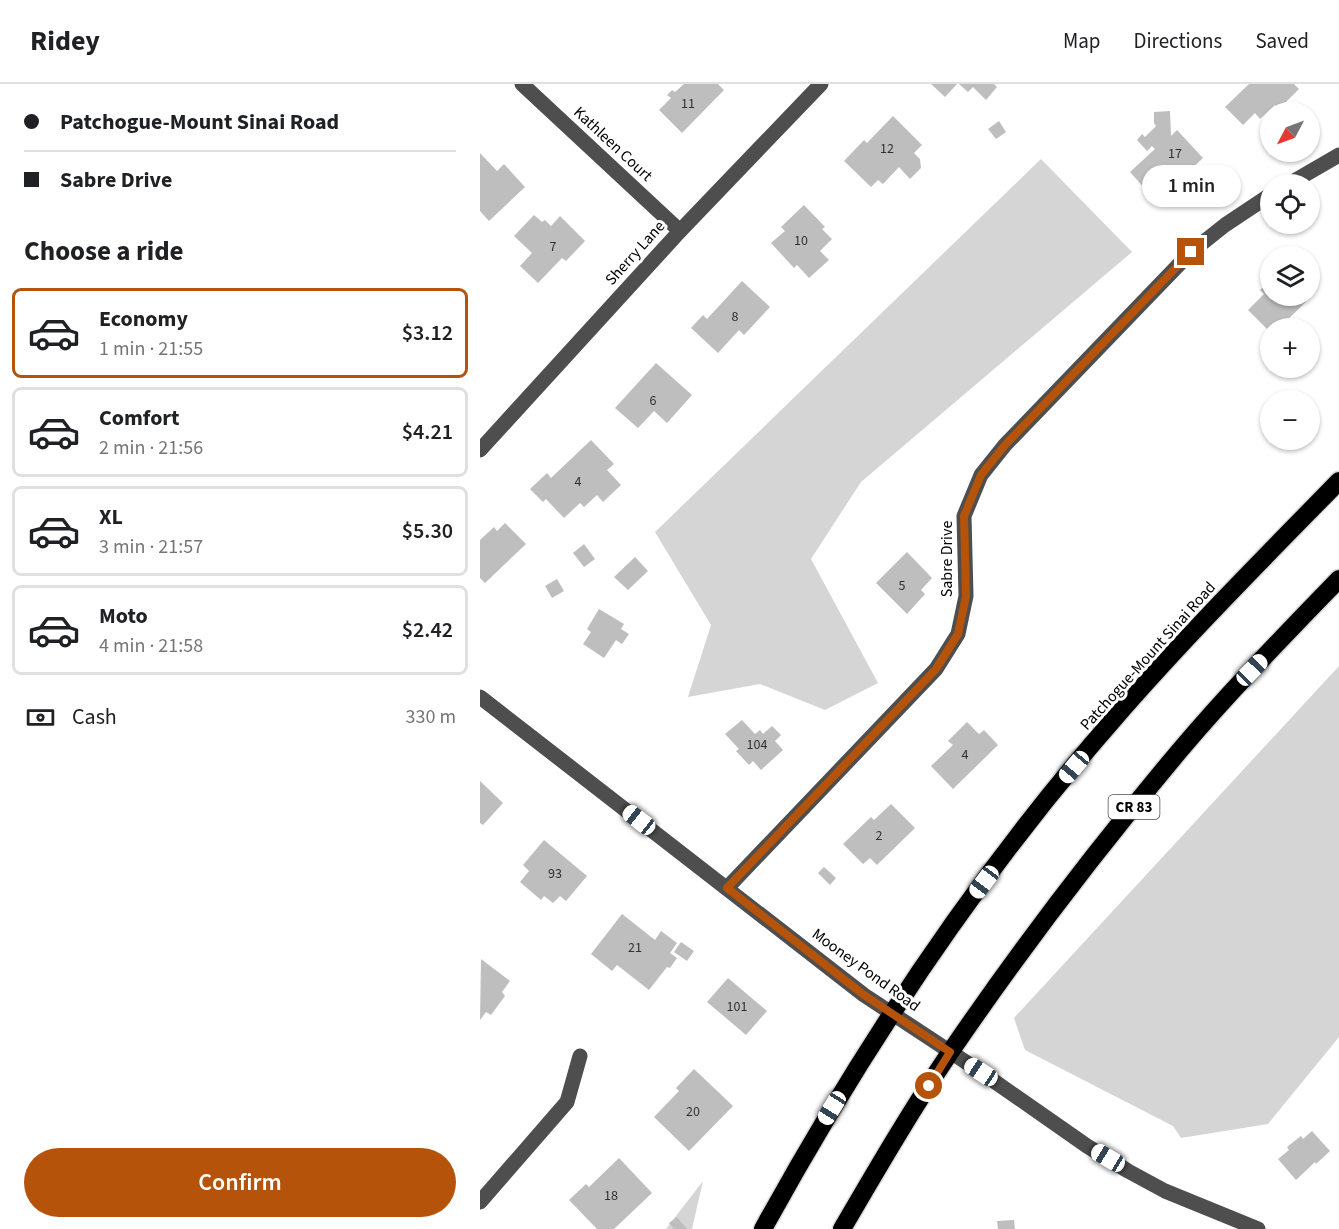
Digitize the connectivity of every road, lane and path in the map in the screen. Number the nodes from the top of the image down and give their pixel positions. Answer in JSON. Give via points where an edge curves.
{"nodes":[{"id":1,"x":522,"y":84,"type":"edge"},
{"id":2,"x":821,"y":84,"type":"edge"},
{"id":3,"x":1339,"y":155,"type":"edge"},
{"id":4,"x":1306,"y":174,"type":"edge"},
{"id":5,"x":1260,"y":202,"type":"edge"},
{"id":6,"x":680,"y":231,"type":"junction"},
{"id":7,"x":480,"y":450,"type":"edge"},
{"id":8,"x":1339,"y":481,"type":"edge"},
{"id":9,"x":1339,"y":579,"type":"edge"},
{"id":10,"x":480,"y":697,"type":"edge"},
{"id":11,"x":727,"y":888,"type":"junction"},
{"id":12,"x":892,"y":1012,"type":"junction"},
{"id":13,"x":950,"y":1052,"type":"junction"},
{"id":14,"x":580,"y":1056,"type":"dead end"},
{"id":15,"x":480,"y":1202,"type":"edge"},
{"id":16,"x":763,"y":1229,"type":"edge"},
{"id":17,"x":842,"y":1229,"type":"edge"},
{"id":18,"x":1258,"y":1229,"type":"edge"}],
"edges":[{"from":1,"to":6,"type":"street","name":"Kathleen Court"},
{"from":2,"to":6,"type":"street","name":"Sherry Lane"},
{"from":3,"to":4,"type":"street"},
{"from":5,"to":11,"type":"street","name":"Sabre Drive","via":[[1191,252],[1005,445],[981,475],[964,516],[966,596],[958,634],[936,669]]},
{"from":6,"to":7,"type":"street","name":"Sherry Lane"},
{"from":8,"to":12,"type":"highway","name":"Patchogue-Mount Sinai Road","via":[[1105,729],[960,914]]},
{"from":9,"to":13,"type":"highway","number":"CR 83","via":[[1182,748],[1070,888]]},
{"from":10,"to":11,"type":"street","name":"Mooney Pond Road"},
{"from":11,"to":12,"type":"street","name":"Mooney Pond Road","via":[[864,995]]},
{"from":12,"to":13,"type":"street","name":"Mooney Pond Road"},
{"from":12,"to":16,"type":"highway","name":"Patchogue-Mount Sinai Road"},
{"from":13,"to":17,"type":"highway","number":"CR 83"},
{"from":13,"to":18,"type":"street","name":"Mooney Pond Road","via":[[1128,1171],[1185,1200]]},
{"from":14,"to":15,"type":"street","via":[[567,1102]]}]}
